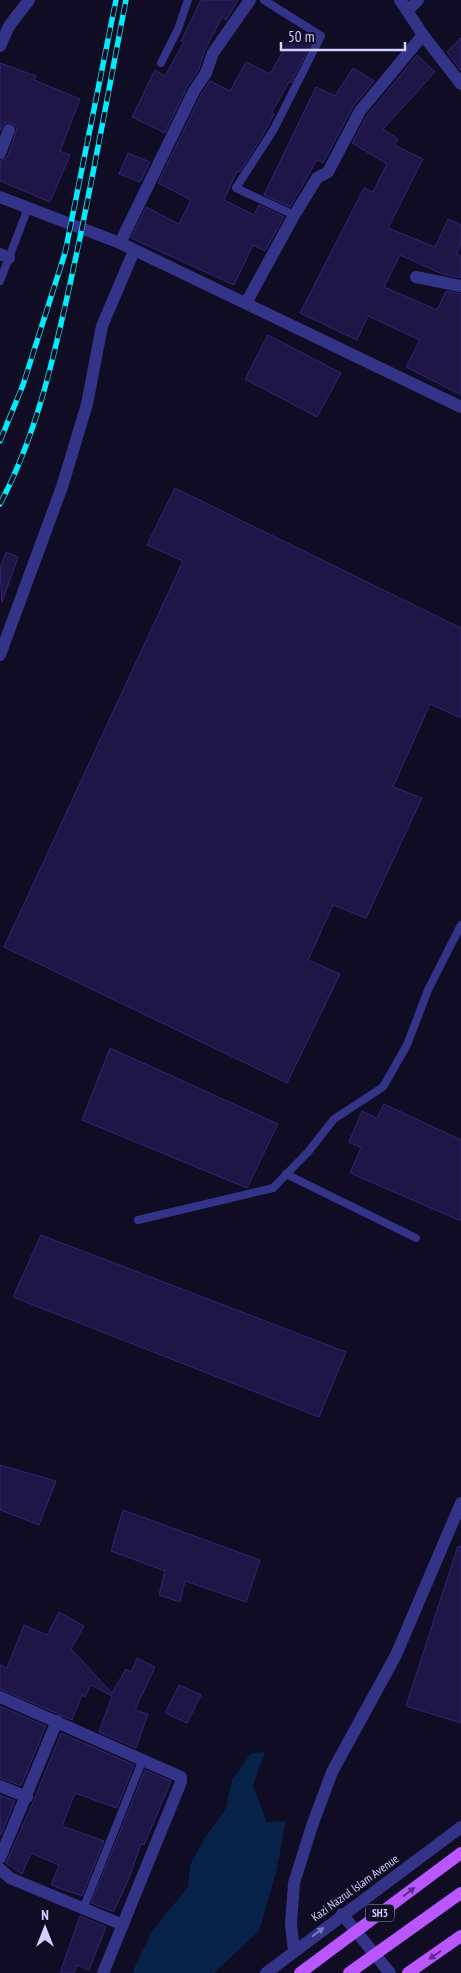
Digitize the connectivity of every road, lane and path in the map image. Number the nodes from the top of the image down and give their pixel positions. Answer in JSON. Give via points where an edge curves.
{"nodes":[{"id":1,"x":29,"y":0,"type":"edge"},
{"id":2,"x":188,"y":0,"type":"edge"},
{"id":3,"x":250,"y":0,"type":"edge"},
{"id":4,"x":264,"y":0,"type":"edge"},
{"id":5,"x":400,"y":0,"type":"edge"},
{"id":6,"x":418,"y":0,"type":"edge"},
{"id":7,"x":407,"y":11,"type":"junction"},
{"id":8,"x":423,"y":35,"type":"junction"},
{"id":9,"x":0,"y":46,"type":"edge"},
{"id":10,"x":161,"y":63,"type":"dead end"},
{"id":11,"x":461,"y":84,"type":"edge"},
{"id":12,"x":9,"y":130,"type":"dead end"},
{"id":13,"x":0,"y":153,"type":"edge"},
{"id":14,"x":0,"y":197,"type":"edge"},
{"id":15,"x":28,"y":208,"type":"junction"},
{"id":16,"x":294,"y":216,"type":"junction"},
{"id":17,"x":120,"y":243,"type":"junction"},
{"id":18,"x":134,"y":251,"type":"junction"},
{"id":19,"x":4,"y":256,"type":"edge"},
{"id":20,"x":416,"y":277,"type":"dead end"},
{"id":21,"x":0,"y":281,"type":"edge"},
{"id":22,"x":461,"y":286,"type":"edge"},
{"id":23,"x":246,"y":303,"type":"junction"},
{"id":24,"x":461,"y":407,"type":"edge"},
{"id":25,"x":0,"y":655,"type":"edge"},
{"id":26,"x":461,"y":925,"type":"edge"},
{"id":27,"x":286,"y":1174,"type":"junction"},
{"id":28,"x":138,"y":1220,"type":"dead end"},
{"id":29,"x":416,"y":1238,"type":"dead end"},
{"id":30,"x":461,"y":1503,"type":"edge"},
{"id":31,"x":0,"y":1696,"type":"edge"},
{"id":32,"x":57,"y":1721,"type":"junction"},
{"id":33,"x":144,"y":1759,"type":"junction"},
{"id":34,"x":0,"y":1786,"type":"edge"},
{"id":35,"x":27,"y":1797,"type":"junction"},
{"id":36,"x":461,"y":1827,"type":"edge"},
{"id":37,"x":461,"y":1853,"type":"edge"},
{"id":38,"x":0,"y":1858,"type":"edge"},
{"id":39,"x":0,"y":1869,"type":"edge"},
{"id":40,"x":461,"y":1893,"type":"edge"},
{"id":41,"x":83,"y":1908,"type":"junction"},
{"id":42,"x":342,"y":1914,"type":"junction"},
{"id":43,"x":123,"y":1925,"type":"junction"},
{"id":44,"x":461,"y":1936,"type":"edge"},
{"id":45,"x":294,"y":1951,"type":"junction"},
{"id":46,"x":375,"y":1954,"type":"junction"},
{"id":47,"x":103,"y":1973,"type":"edge"},
{"id":48,"x":266,"y":1973,"type":"edge"},
{"id":49,"x":300,"y":1973,"type":"edge"},
{"id":50,"x":349,"y":1973,"type":"edge"},
{"id":51,"x":390,"y":1973,"type":"edge"},
{"id":52,"x":408,"y":1973,"type":"edge"}],
"edges":[{"from":1,"to":9,"type":"street","via":[[9,26]]},
{"from":2,"to":10,"type":"lane"},
{"from":3,"to":17,"type":"street","via":[[213,53],[206,73],[194,91]]},
{"from":4,"to":16,"type":"lane","via":[[322,36],[274,130],[236,188]]},
{"from":5,"to":7,"type":"street"},
{"from":6,"to":7,"type":"street"},
{"from":7,"to":8,"type":"street"},
{"from":8,"to":11,"type":"street"},
{"from":8,"to":16,"type":"street","via":[[360,111],[328,172],[317,178]]},
{"from":12,"to":13,"type":"street"},
{"from":14,"to":15,"type":"street"},
{"from":15,"to":17,"type":"street"},
{"from":15,"to":19,"type":"lane"},
{"from":16,"to":23,"type":"street"},
{"from":17,"to":18,"type":"street"},
{"from":18,"to":23,"type":"street"},
{"from":18,"to":25,"type":"street","via":[[102,326],[87,404],[62,487]]},
{"from":19,"to":21,"type":"lane"},
{"from":20,"to":22,"type":"street"},
{"from":23,"to":24,"type":"street"},
{"from":26,"to":27,"type":"lane","via":[[428,990],[407,1046],[383,1087],[334,1119]]},
{"from":27,"to":28,"type":"lane","via":[[272,1188]]},
{"from":27,"to":29,"type":"lane"},
{"from":30,"to":45,"type":"street","via":[[396,1655],[332,1772],[294,1883],[291,1924]]},
{"from":31,"to":32,"type":"street"},
{"from":32,"to":33,"type":"street"},
{"from":32,"to":35,"type":"street"},
{"from":33,"to":41,"type":"lane"},
{"from":33,"to":43,"type":"street","via":[[174,1773],[180,1777],[180,1782]]},
{"from":34,"to":35,"type":"street"},
{"from":35,"to":38,"type":"street"},
{"from":36,"to":42,"type":"street","name":"Kazi Nazrul Islam Avenue"},
{"from":49,"to":37,"type":"main road","number":"SH3","one_way":true,"bridge":true},
{"from":39,"to":41,"type":"street","via":[[10,1878]]},
{"from":40,"to":46,"type":"main road"},
{"from":41,"to":43,"type":"street"},
{"from":45,"to":42,"type":"street","name":"Kazi Nazrul Islam Avenue","one_way":true},
{"from":42,"to":46,"type":"street"},
{"from":43,"to":47,"type":"street"},
{"from":44,"to":52,"type":"main road","one_way":true},
{"from":45,"to":48,"type":"street","name":"Kazi Nazrul Islam Avenue"},
{"from":46,"to":50,"type":"main road"},
{"from":46,"to":51,"type":"street"}]}
